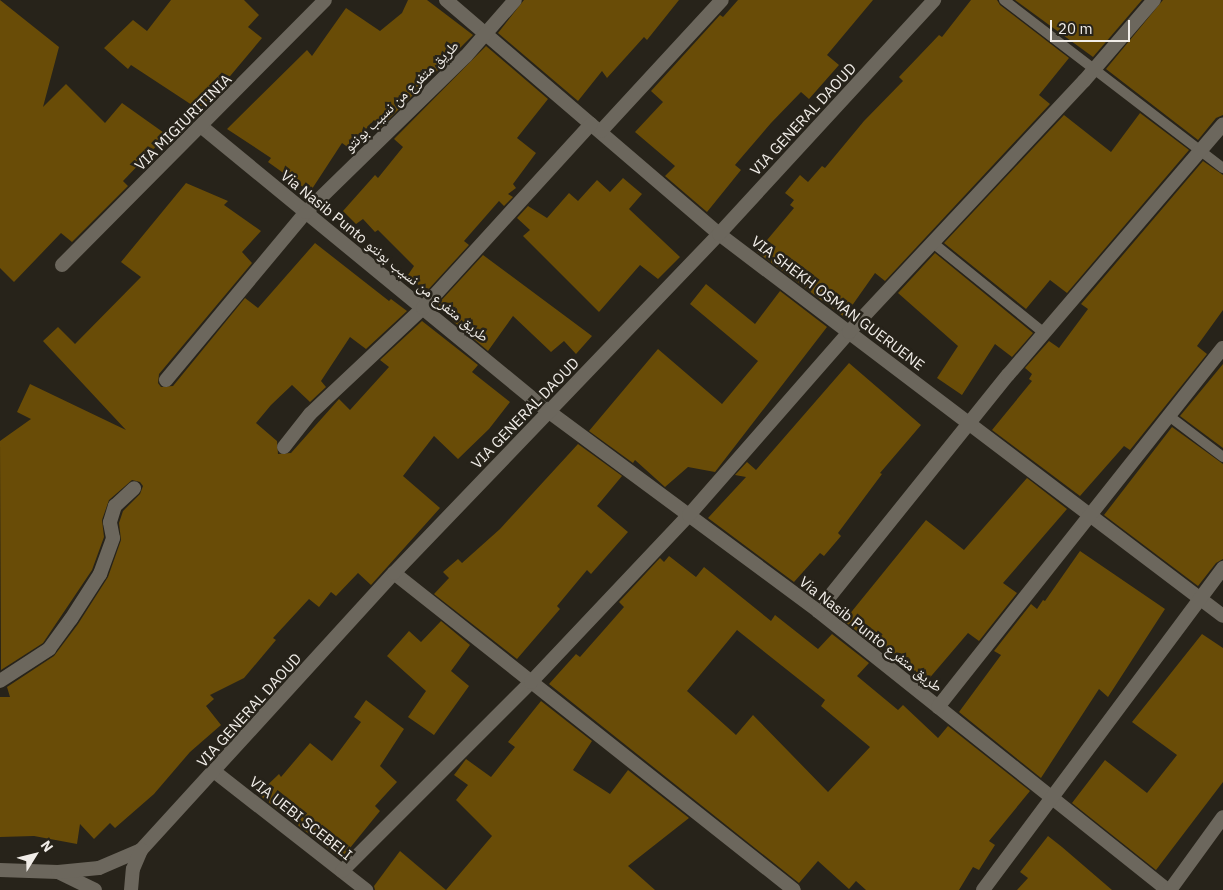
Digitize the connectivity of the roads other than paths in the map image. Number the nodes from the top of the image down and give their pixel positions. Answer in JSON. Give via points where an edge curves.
{"nodes":[{"id":1,"x":326,"y":0,"type":"edge"},
{"id":2,"x":446,"y":0,"type":"edge"},
{"id":3,"x":515,"y":0,"type":"edge"},
{"id":4,"x":722,"y":0,"type":"edge"},
{"id":5,"x":934,"y":0,"type":"edge"},
{"id":6,"x":1004,"y":0,"type":"edge"},
{"id":7,"x":1154,"y":0,"type":"edge"},
{"id":8,"x":486,"y":34,"type":"junction"},
{"id":9,"x":1095,"y":69,"type":"junction"},
{"id":10,"x":1223,"y":124,"type":"edge"},
{"id":11,"x":202,"y":126,"type":"junction"},
{"id":12,"x":596,"y":127,"type":"junction"},
{"id":13,"x":1200,"y":151,"type":"junction"},
{"id":14,"x":1223,"y":168,"type":"edge"},
{"id":15,"x":306,"y":212,"type":"junction"},
{"id":16,"x":719,"y":234,"type":"junction"},
{"id":17,"x":932,"y":243,"type":"junction"},
{"id":18,"x":62,"y":265,"type":"dead end"},
{"id":19,"x":423,"y":308,"type":"junction"},
{"id":20,"x":849,"y":332,"type":"junction"},
{"id":21,"x":1044,"y":333,"type":"junction"},
{"id":22,"x":1223,"y":348,"type":"edge"},
{"id":23,"x":166,"y":380,"type":"dead end"},
{"id":24,"x":548,"y":411,"type":"junction"},
{"id":25,"x":1169,"y":416,"type":"junction"},
{"id":26,"x":968,"y":423,"type":"junction"},
{"id":27,"x":284,"y":447,"type":"dead end"},
{"id":28,"x":1223,"y":457,"type":"edge"},
{"id":29,"x":134,"y":488,"type":"dead end"},
{"id":30,"x":1090,"y":515,"type":"junction"},
{"id":31,"x":688,"y":516,"type":"junction"},
{"id":32,"x":1223,"y":568,"type":"edge"},
{"id":33,"x":394,"y":573,"type":"junction"},
{"id":34,"x":1198,"y":598,"type":"junction"},
{"id":35,"x":818,"y":611,"type":"junction"},
{"id":36,"x":1223,"y":616,"type":"edge"},
{"id":37,"x":0,"y":681,"type":"edge"},
{"id":38,"x":531,"y":682,"type":"junction"},
{"id":39,"x":938,"y":707,"type":"junction"},
{"id":40,"x":215,"y":772,"type":"junction"},
{"id":41,"x":1051,"y":798,"type":"junction"},
{"id":42,"x":1223,"y":817,"type":"edge"},
{"id":43,"x":141,"y":850,"type":"junction"},
{"id":44,"x":0,"y":870,"type":"edge"},
{"id":45,"x":342,"y":871,"type":"junction"},
{"id":46,"x":58,"y":872,"type":"junction"},
{"id":47,"x":94,"y":890,"type":"edge"},
{"id":48,"x":130,"y":890,"type":"edge"},
{"id":49,"x":366,"y":890,"type":"edge"},
{"id":50,"x":794,"y":890,"type":"edge"},
{"id":51,"x":983,"y":890,"type":"edge"},
{"id":52,"x":1169,"y":890,"type":"edge"}],
"edges":[{"from":1,"to":11,"type":"street","name":"VIA MIGIURITINIA"},
{"from":2,"to":8,"type":"street","name":"VIA SHEKH OSMAN GUERUENE"},
{"from":3,"to":8,"type":"street","name":"طريق متفرع من نسيب بونتو"},
{"from":4,"to":12,"type":"street"},
{"from":5,"to":16,"type":"street","name":"VIA GENERAL DAOUD"},
{"from":6,"to":9,"type":"lane"},
{"from":7,"to":9,"type":"street"},
{"from":8,"to":12,"type":"street","name":"VIA SHEKH OSMAN GUERUENE"},
{"from":8,"to":15,"type":"street","name":"طريق متفرع من نسيب بونتو"},
{"from":9,"to":13,"type":"lane"},
{"from":9,"to":17,"type":"street"},
{"from":10,"to":13,"type":"street"},
{"from":11,"to":15,"type":"street","name":"Via Nasib Punto طريق متفرع من نسيب بونتو"},
{"from":11,"to":18,"type":"street","name":"VIA MIGIURITINIA"},
{"from":12,"to":16,"type":"street","name":"VIA SHEKH OSMAN GUERUENE"},
{"from":12,"to":19,"type":"street"},
{"from":13,"to":14,"type":"lane"},
{"from":13,"to":21,"type":"street"},
{"from":15,"to":19,"type":"street","name":"Via Nasib Punto طريق متفرع من نسيب بونتو"},
{"from":15,"to":23,"type":"street","name":"طريق متفرع من نسيب بونتو"},
{"from":16,"to":20,"type":"street","name":"VIA SHEKH OSMAN GUERUENE"},
{"from":16,"to":24,"type":"street","name":"VIA GENERAL DAOUD"},
{"from":17,"to":20,"type":"street"},
{"from":17,"to":21,"type":"lane"},
{"from":19,"to":24,"type":"street","name":"Via Nasib Punto طريق متفرع من نسيب بونتو"},
{"from":19,"to":27,"type":"street","via":[[310,414]]},
{"from":20,"to":26,"type":"street","name":"VIA SHEKH OSMAN GUERUENE"},
{"from":20,"to":31,"type":"street"},
{"from":21,"to":26,"type":"street"},
{"from":22,"to":25,"type":"street"},
{"from":24,"to":31,"type":"street","name":"Via Nasib Punto طريق متفرع"},
{"from":24,"to":33,"type":"street","name":"VIA GENERAL DAOUD"},
{"from":25,"to":28,"type":"lane"},
{"from":25,"to":30,"type":"street"},
{"from":26,"to":30,"type":"street","name":"VIA SHEKH OSMAN GUERUENE"},
{"from":26,"to":35,"type":"street"},
{"from":29,"to":37,"type":"street","via":[[115,506],[110,522],[113,538],[100,574],[71,619],[49,649]]},
{"from":30,"to":34,"type":"street","name":"VIA SHEKH OSMAN GUERUENE"},
{"from":30,"to":39,"type":"street"},
{"from":31,"to":35,"type":"street","name":"Via Nasib Punto طريق متفرع"},
{"from":31,"to":38,"type":"street"},
{"from":32,"to":34,"type":"street"},
{"from":33,"to":38,"type":"street"},
{"from":33,"to":40,"type":"street","name":"VIA GENERAL DAOUD"},
{"from":34,"to":36,"type":"street","name":"VIA SHEKH OSMAN GUERUENE"},
{"from":34,"to":41,"type":"street"},
{"from":35,"to":39,"type":"street","name":"Via Nasib Punto طريق متفرع"},
{"from":38,"to":45,"type":"street"},
{"from":38,"to":50,"type":"street"},
{"from":39,"to":41,"type":"street","name":"Via Nasib Punto طريق متفرع"},
{"from":40,"to":43,"type":"street","name":"VIA GENERAL DAOUD"},
{"from":40,"to":45,"type":"street","name":"VIA UEBI SCEBELI"},
{"from":41,"to":51,"type":"street"},
{"from":41,"to":52,"type":"street","name":"Via Nasib Punto طريق متفرع"},
{"from":42,"to":52,"type":"street"},
{"from":43,"to":46,"type":"street","via":[[99,868]]},
{"from":43,"to":48,"type":"street","via":[[133,869]]},
{"from":44,"to":46,"type":"street"},
{"from":45,"to":49,"type":"street","name":"VIA UEBI SCEBELI"},
{"from":46,"to":47,"type":"street"}]}
